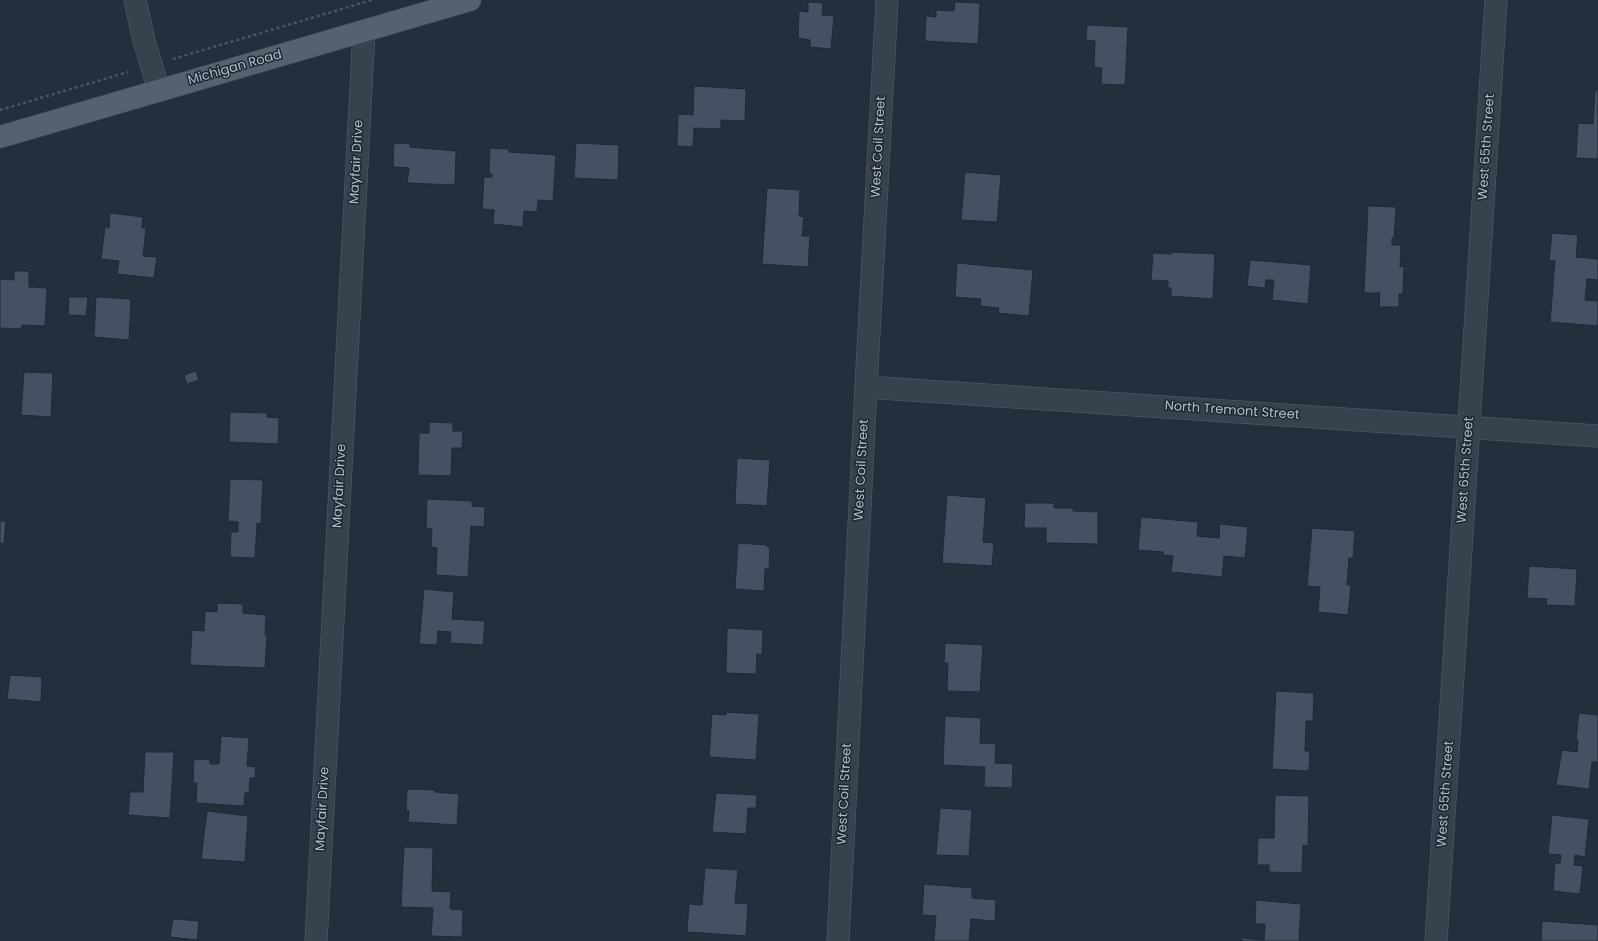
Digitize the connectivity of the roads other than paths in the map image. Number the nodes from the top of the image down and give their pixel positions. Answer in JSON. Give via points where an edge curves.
{"nodes":[{"id":1,"x":135,"y":0,"type":"edge"},
{"id":2,"x":470,"y":0,"type":"edge"},
{"id":3,"x":887,"y":0,"type":"edge"},
{"id":4,"x":1496,"y":0,"type":"edge"},
{"id":5,"x":364,"y":31,"type":"junction"},
{"id":6,"x":160,"y":90,"type":"junction"},
{"id":7,"x":0,"y":137,"type":"edge"},
{"id":8,"x":866,"y":387,"type":"junction"},
{"id":9,"x":1468,"y":427,"type":"junction"},
{"id":10,"x":1598,"y":436,"type":"edge"},
{"id":11,"x":316,"y":941,"type":"edge"},
{"id":12,"x":838,"y":941,"type":"edge"},
{"id":13,"x":1436,"y":941,"type":"edge"}],
"edges":[{"from":1,"to":6,"type":"street","via":[[144,41]]},
{"from":2,"to":5,"type":"main road","name":"Michigan Road"},
{"from":3,"to":8,"type":"street","name":"West Coil Street"},
{"from":4,"to":9,"type":"street","name":"West 65th Street"},
{"from":5,"to":6,"type":"main road","name":"Michigan Road"},
{"from":5,"to":11,"type":"street","name":"Mayfair Drive"},
{"from":6,"to":7,"type":"main road","name":"Michigan Road"},
{"from":8,"to":9,"type":"street","name":"North Tremont Street"},
{"from":8,"to":12,"type":"street","name":"West Coil Street"},
{"from":9,"to":10,"type":"street","name":"North Tremont Street"},
{"from":9,"to":13,"type":"street","name":"West 65th Street"}]}
